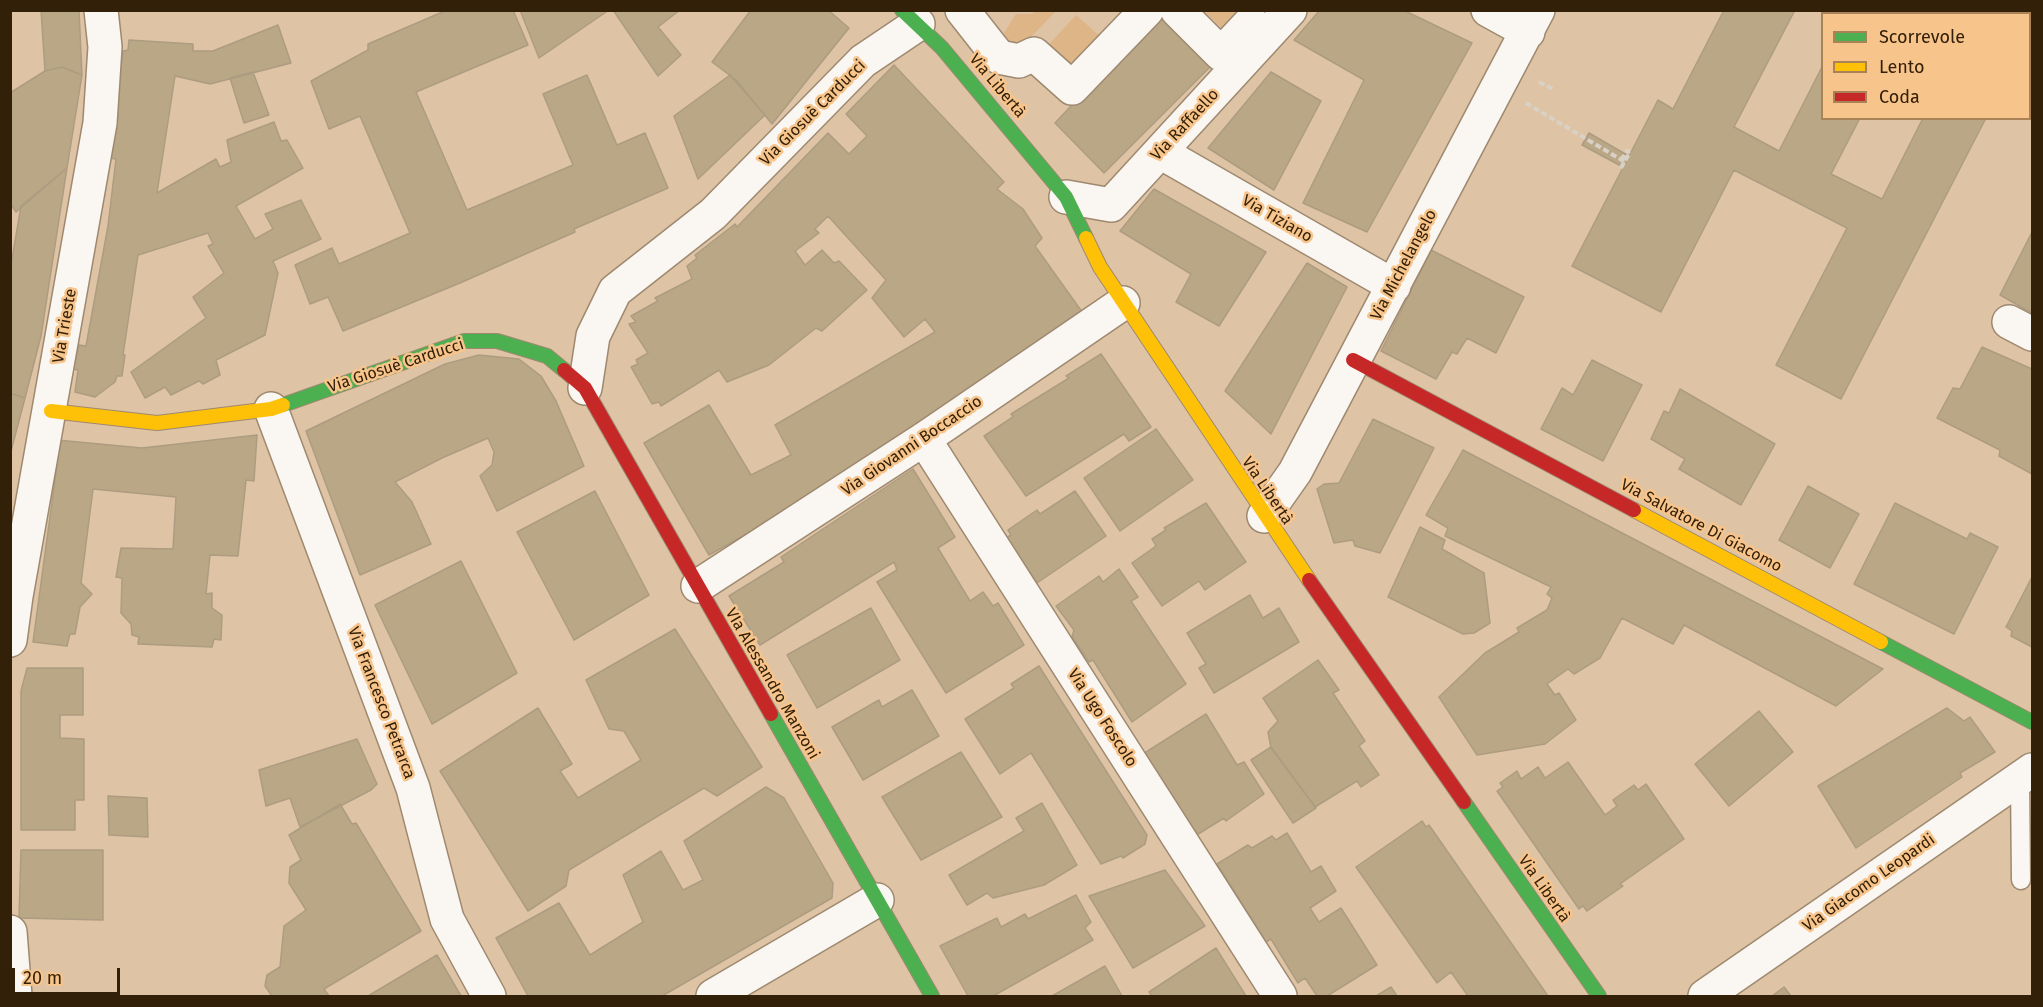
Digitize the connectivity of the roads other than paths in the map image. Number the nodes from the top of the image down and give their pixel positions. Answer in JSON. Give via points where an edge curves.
{"nodes":[{"id":1,"x":101,"y":10,"type":"edge"},
{"id":2,"x":962,"y":10,"type":"edge"},
{"id":3,"x":1147,"y":10,"type":"edge"},
{"id":4,"x":1177,"y":10,"type":"edge"},
{"id":5,"x":1262,"y":10,"type":"edge"},
{"id":6,"x":1290,"y":10,"type":"edge"},
{"id":7,"x":1488,"y":10,"type":"edge"},
{"id":8,"x":910,"y":17,"type":"edge"},
{"id":9,"x":1533,"y":21,"type":"edge"},
{"id":10,"x":1160,"y":152,"type":"junction"},
{"id":11,"x":1066,"y":197,"type":"junction"},
{"id":12,"x":1394,"y":286,"type":"junction"},
{"id":13,"x":1123,"y":303,"type":"junction"},
{"id":14,"x":1353,"y":360,"type":"junction"},
{"id":15,"x":585,"y":388,"type":"junction"},
{"id":16,"x":271,"y":409,"type":"junction"},
{"id":17,"x":51,"y":411,"type":"junction"},
{"id":18,"x":924,"y":439,"type":"junction"},
{"id":19,"x":1264,"y":516,"type":"junction"},
{"id":20,"x":698,"y":586,"type":"junction"},
{"id":21,"x":10,"y":640,"type":"edge"},
{"id":22,"x":2032,"y":722,"type":"edge"},
{"id":23,"x":2026,"y":774,"type":"edge"},
{"id":24,"x":2021,"y":880,"type":"dead end"},
{"id":25,"x":877,"y":900,"type":"junction"},
{"id":26,"x":10,"y":932,"type":"edge"},
{"id":27,"x":15,"y":996,"type":"edge"},
{"id":28,"x":489,"y":996,"type":"edge"},
{"id":29,"x":713,"y":996,"type":"edge"},
{"id":30,"x":932,"y":996,"type":"edge"},
{"id":31,"x":1280,"y":996,"type":"edge"},
{"id":32,"x":1599,"y":996,"type":"edge"},
{"id":33,"x":1705,"y":996,"type":"edge"}],
"edges":[{"from":1,"to":17,"type":"street","name":"Via Trieste","via":[[105,47],[100,123]]},
{"from":2,"to":3,"type":"street","via":[[999,57],[1019,61],[1034,54],[1072,88]]},
{"from":4,"to":5,"type":"street","via":[[1221,54]]},
{"from":6,"to":10,"type":"street","name":"Via Raffaello"},
{"from":7,"to":9,"type":"street"},
{"from":8,"to":11,"type":"street","name":"Via Libertà","via":[[950,57]]},
{"from":8,"to":15,"type":"street","name":"Via Giosuè Carducci","via":[[712,214],[615,291],[593,336]]},
{"from":9,"to":12,"type":"street","name":"Via Michelangelo"},
{"from":10,"to":11,"type":"street","name":"Via Raffaello","via":[[1111,205]]},
{"from":10,"to":12,"type":"street","name":"Via Tiziano"},
{"from":11,"to":13,"type":"street","name":"Via Libertà","via":[[1100,267]]},
{"from":12,"to":14,"type":"street","name":"Via Michelangelo"},
{"from":13,"to":18,"type":"street","name":"Via Giovanni Boccaccio"},
{"from":13,"to":19,"type":"street","name":"Via Libertà"},
{"from":14,"to":19,"type":"street","name":"Via Michelangelo","via":[[1295,471]]},
{"from":14,"to":22,"type":"street","name":"Via Salvatore Di Giacomo"},
{"from":15,"to":16,"type":"street","name":"Via Giosuè Carducci","via":[[547,356],[497,341],[464,341]]},
{"from":15,"to":20,"type":"street","name":"VIa Alessandro Manzoni"},
{"from":16,"to":17,"type":"street","name":"Via Giosuè Carducci","via":[[157,423]]},
{"from":16,"to":28,"type":"street","name":"Via Francesco Petrarca","via":[[414,789],[447,919]]},
{"from":17,"to":21,"type":"street","name":"Via Trieste"},
{"from":18,"to":20,"type":"street","name":"Via Giovanni Boccaccio"},
{"from":18,"to":31,"type":"street","name":"Via Ugo Foscolo"},
{"from":19,"to":32,"type":"street","name":"Via Libertà"},
{"from":20,"to":25,"type":"street","name":"VIa Alessandro Manzoni"},
{"from":23,"to":24,"type":"lane"},
{"from":23,"to":33,"type":"street","name":"Via Giacomo Leopardi"},
{"from":25,"to":29,"type":"street"},
{"from":25,"to":30,"type":"street","name":"VIa Alessandro Manzoni"},
{"from":26,"to":27,"type":"street"}]}
